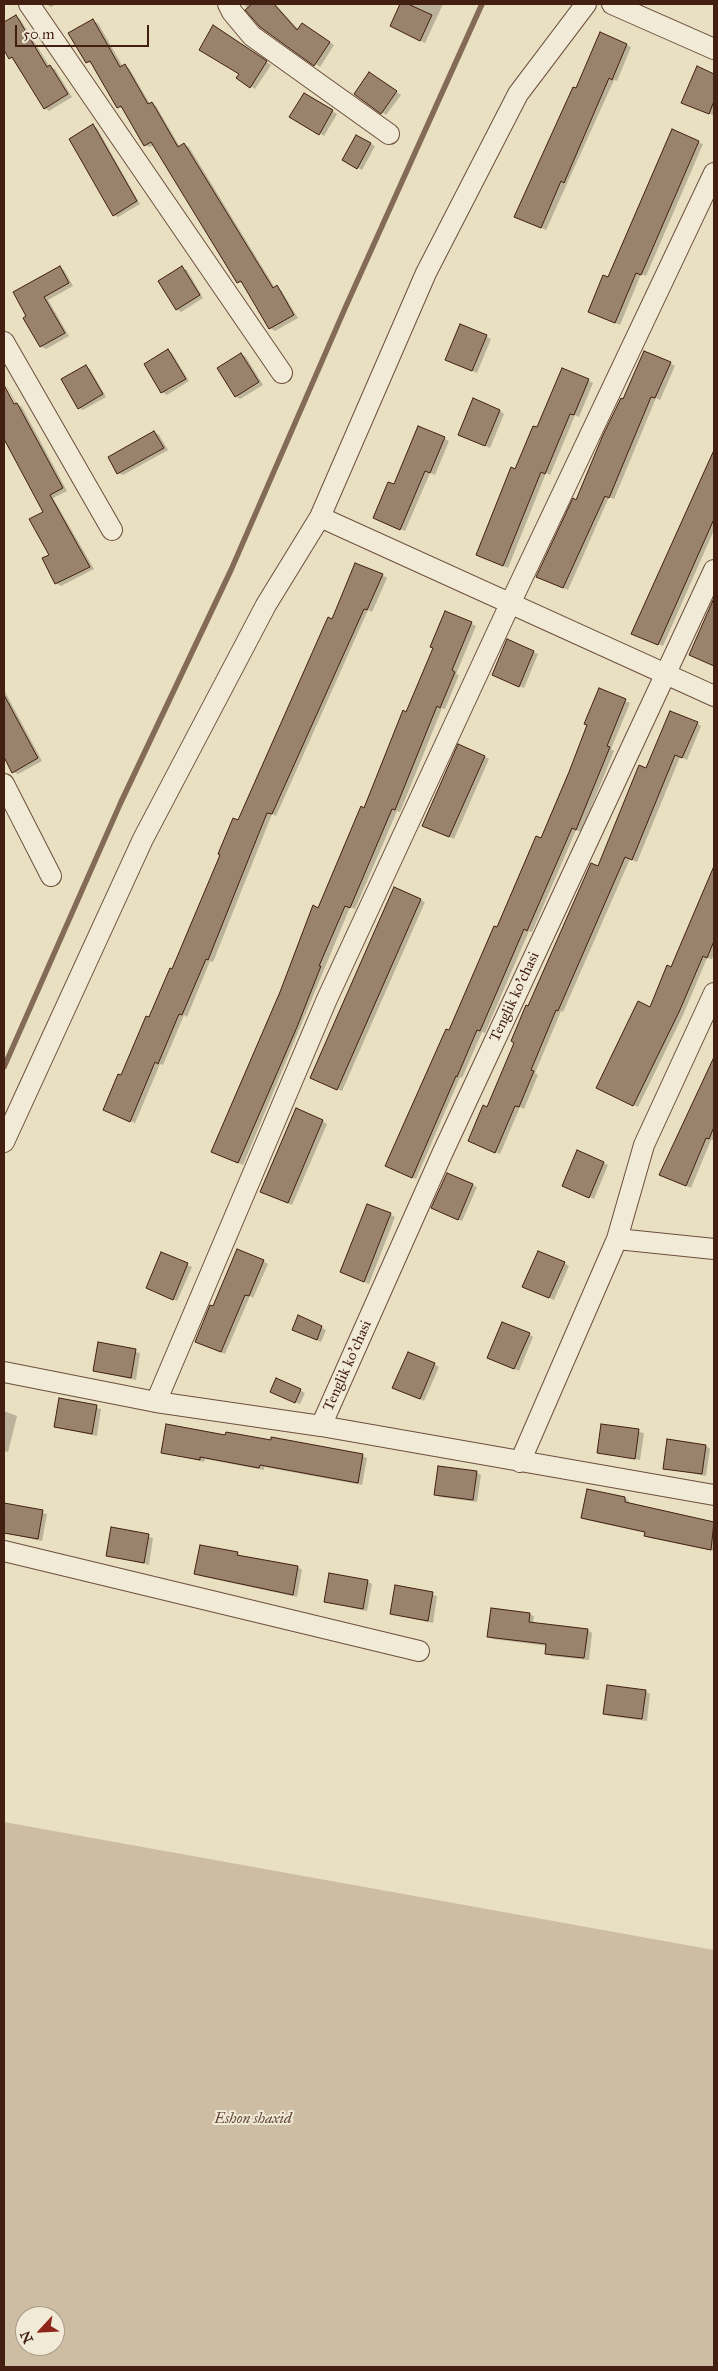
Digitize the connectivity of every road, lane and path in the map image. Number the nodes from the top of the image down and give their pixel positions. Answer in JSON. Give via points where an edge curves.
{"nodes":[{"id":1,"x":29,"y":4,"type":"edge"},
{"id":2,"x":228,"y":4,"type":"edge"},
{"id":3,"x":586,"y":4,"type":"edge"},
{"id":4,"x":612,"y":4,"type":"edge"},
{"id":5,"x":714,"y":49,"type":"edge"},
{"id":6,"x":389,"y":134,"type":"dead end"},
{"id":7,"x":714,"y":173,"type":"edge"},
{"id":8,"x":4,"y":342,"type":"edge"},
{"id":9,"x":282,"y":373,"type":"dead end"},
{"id":10,"x":320,"y":517,"type":"junction"},
{"id":11,"x":112,"y":530,"type":"dead end"},
{"id":12,"x":714,"y":570,"type":"edge"},
{"id":13,"x":510,"y":604,"type":"junction"},
{"id":14,"x":667,"y":674,"type":"junction"},
{"id":15,"x":714,"y":696,"type":"edge"},
{"id":16,"x":4,"y":784,"type":"edge"},
{"id":17,"x":51,"y":876,"type":"dead end"},
{"id":18,"x":714,"y":993,"type":"edge"},
{"id":19,"x":4,"y":1142,"type":"edge"},
{"id":20,"x":617,"y":1239,"type":"junction"},
{"id":21,"x":714,"y":1249,"type":"edge"},
{"id":22,"x":4,"y":1372,"type":"edge"},
{"id":23,"x":156,"y":1402,"type":"junction"},
{"id":24,"x":321,"y":1426,"type":"junction"},
{"id":25,"x":520,"y":1462,"type":"junction"},
{"id":26,"x":714,"y":1495,"type":"edge"},
{"id":27,"x":4,"y":1551,"type":"edge"},
{"id":28,"x":419,"y":1651,"type":"dead end"}],
"edges":[{"from":1,"to":9,"type":"street"},
{"from":2,"to":6,"type":"street","via":[[252,36]]},
{"from":3,"to":10,"type":"street","via":[[518,94],[426,273]]},
{"from":4,"to":5,"type":"street"},
{"from":7,"to":13,"type":"street"},
{"from":8,"to":11,"type":"street"},
{"from":10,"to":13,"type":"street"},
{"from":10,"to":19,"type":"street","via":[[266,605],[143,838]]},
{"from":12,"to":14,"type":"street","name":"Tenglik ko'chasi"},
{"from":13,"to":14,"type":"street"},
{"from":13,"to":23,"type":"street","via":[[327,999]]},
{"from":14,"to":15,"type":"street"},
{"from":14,"to":24,"type":"street","name":"Tenglik ko'chasi","via":[[442,1154]]},
{"from":16,"to":17,"type":"street"},
{"from":18,"to":20,"type":"street","via":[[644,1145]]},
{"from":20,"to":21,"type":"street"},
{"from":20,"to":25,"type":"street"},
{"from":22,"to":23,"type":"street"},
{"from":23,"to":24,"type":"street"},
{"from":24,"to":25,"type":"street"},
{"from":25,"to":26,"type":"street"},
{"from":27,"to":28,"type":"street"}]}
